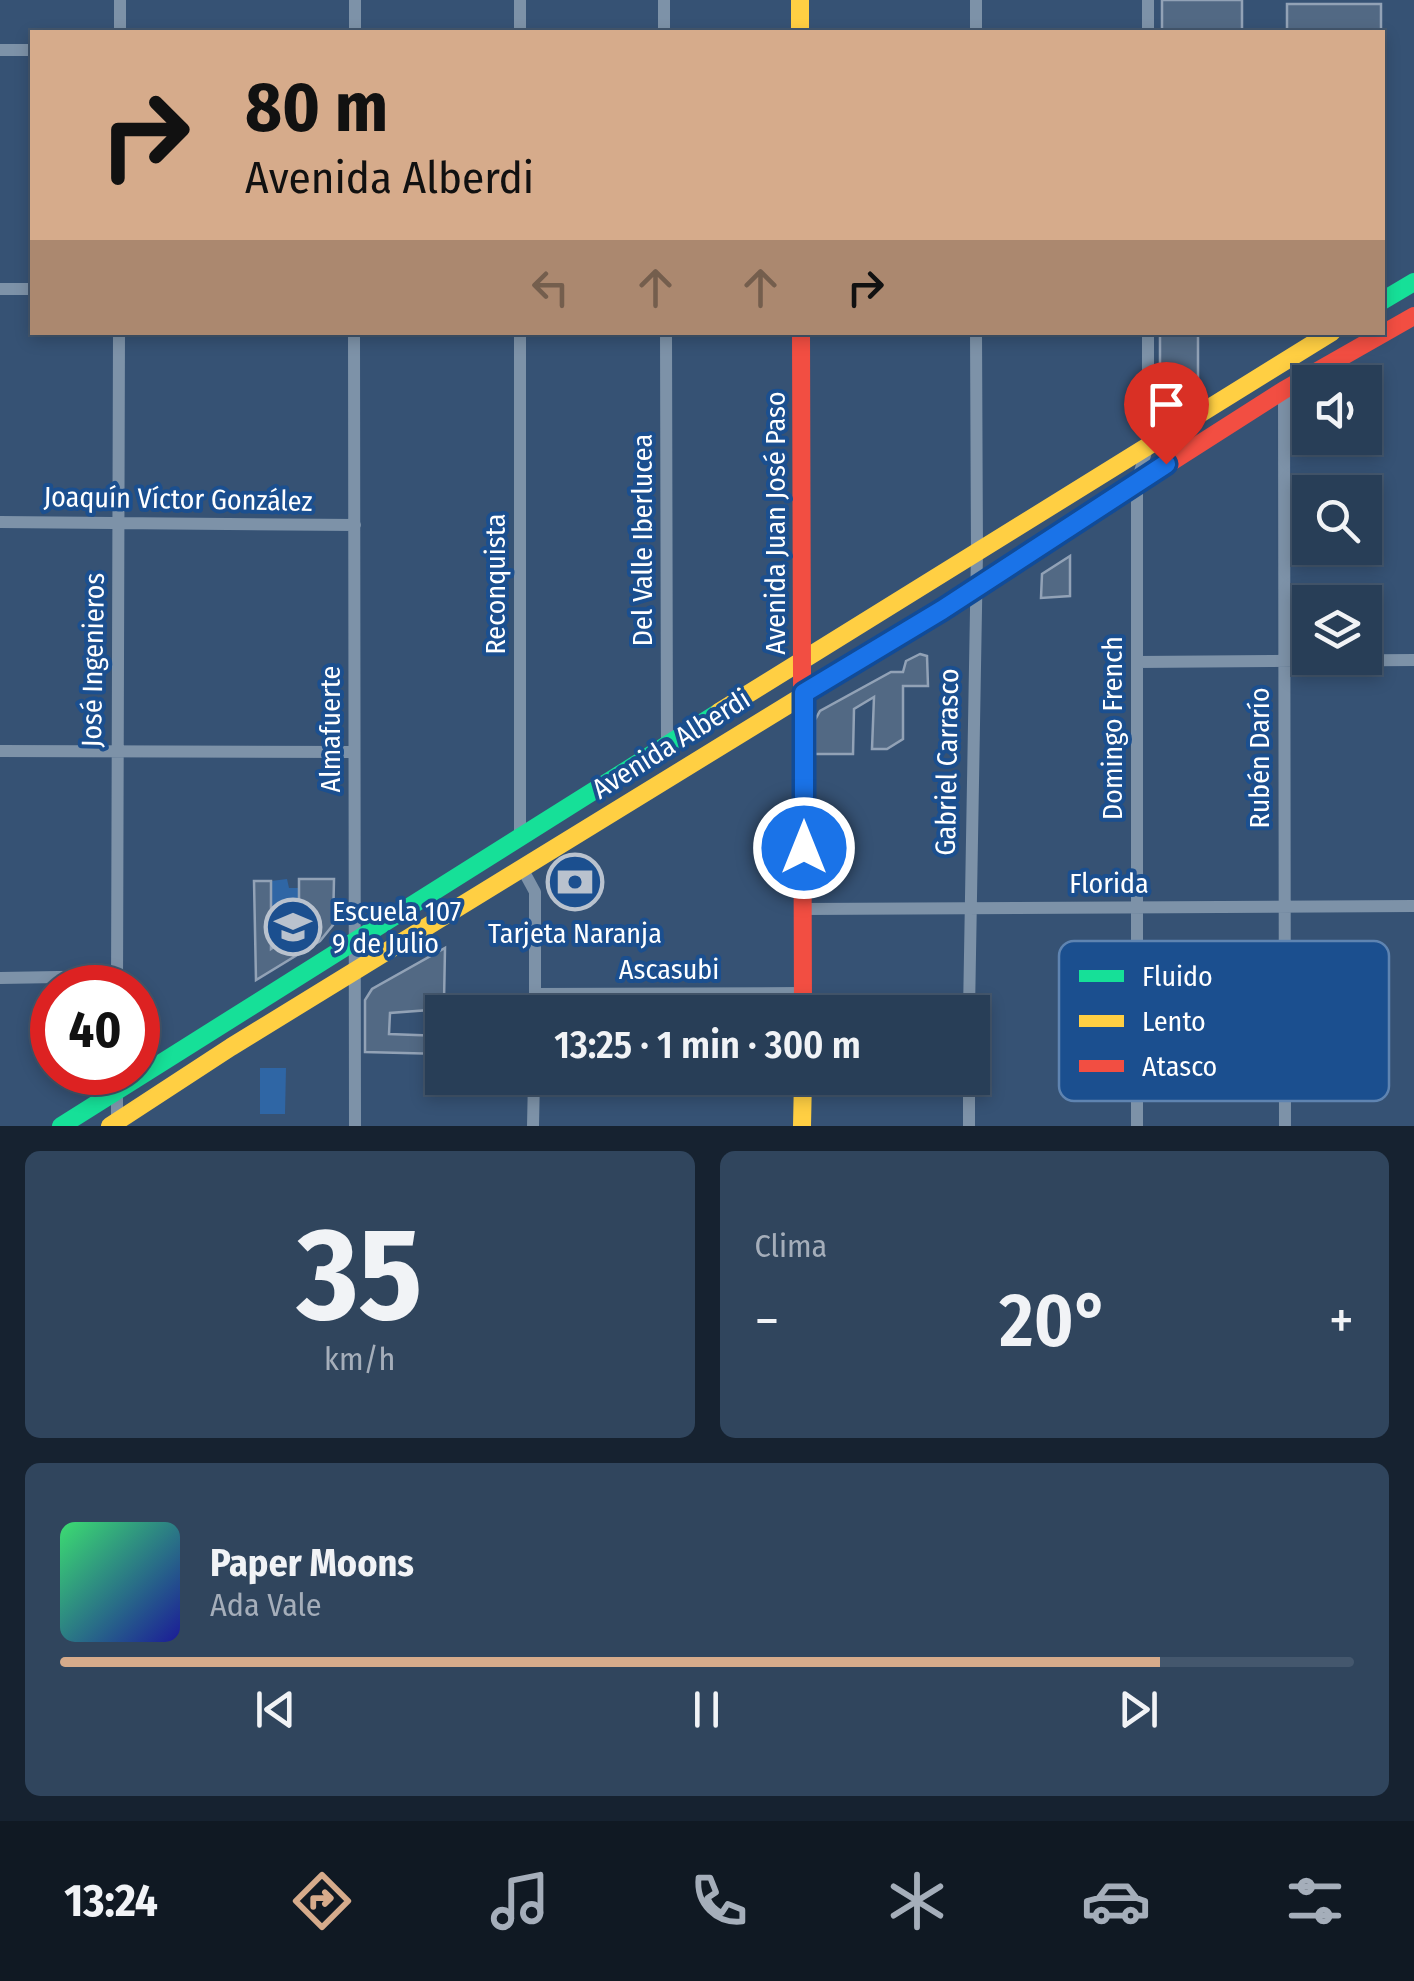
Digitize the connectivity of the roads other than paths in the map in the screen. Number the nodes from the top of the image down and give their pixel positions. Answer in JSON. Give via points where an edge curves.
{"nodes":[{"id":1,"x":120,"y":0,"type":"edge"},
{"id":2,"x":354,"y":0,"type":"edge"},
{"id":3,"x":520,"y":0,"type":"edge"},
{"id":4,"x":664,"y":0,"type":"edge"},
{"id":5,"x":800,"y":0,"type":"edge"},
{"id":6,"x":976,"y":0,"type":"edge"},
{"id":7,"x":1148,"y":0,"type":"edge"},
{"id":8,"x":120,"y":30,"type":"edge"},
{"id":9,"x":354,"y":30,"type":"edge"},
{"id":10,"x":520,"y":30,"type":"edge"},
{"id":11,"x":664,"y":30,"type":"edge"},
{"id":12,"x":800,"y":30,"type":"edge"},
{"id":13,"x":976,"y":30,"type":"edge"},
{"id":14,"x":1148,"y":30,"type":"edge"},
{"id":15,"x":0,"y":50,"type":"edge"},
{"id":16,"x":30,"y":50,"type":"edge"},
{"id":17,"x":1414,"y":282,"type":"edge"},
{"id":18,"x":0,"y":289,"type":"edge"},
{"id":19,"x":30,"y":290,"type":"edge"},
{"id":20,"x":1385,"y":299,"type":"edge"},
{"id":21,"x":1414,"y":316,"type":"edge"},
{"id":22,"x":1385,"y":333,"type":"edge"},
{"id":23,"x":120,"y":335,"type":"edge"},
{"id":24,"x":354,"y":335,"type":"edge"},
{"id":25,"x":520,"y":335,"type":"edge"},
{"id":26,"x":666,"y":335,"type":"edge"},
{"id":27,"x":802,"y":335,"type":"edge"},
{"id":28,"x":976,"y":335,"type":"edge"},
{"id":29,"x":1148,"y":335,"type":"edge"},
{"id":30,"x":1327,"y":335,"type":"edge"},
{"id":31,"x":1381,"y":335,"type":"edge"},
{"id":32,"x":1284,"y":390,"type":"junction"},
{"id":33,"x":1148,"y":446,"type":"junction"},
{"id":34,"x":1137,"y":482,"type":"junction"},
{"id":35,"x":0,"y":522,"type":"edge"},
{"id":36,"x":120,"y":525,"type":"junction"},
{"id":37,"x":355,"y":525,"type":"junction"},
{"id":38,"x":977,"y":552,"type":"junction"},
{"id":39,"x":976,"y":588,"type":"junction"},
{"id":40,"x":804,"y":658,"type":"junction"},
{"id":41,"x":1414,"y":660,"type":"edge"},
{"id":42,"x":1284,"y":661,"type":"junction"},
{"id":43,"x":1137,"y":662,"type":"junction"},
{"id":44,"x":804,"y":693,"type":"junction"},
{"id":45,"x":667,"y":747,"type":"junction"},
{"id":46,"x":0,"y":751,"type":"edge"},
{"id":47,"x":116,"y":752,"type":"junction"},
{"id":48,"x":354,"y":752,"type":"junction"},
{"id":49,"x":520,"y":835,"type":"junction"},
{"id":50,"x":523,"y":870,"type":"junction"},
{"id":51,"x":1414,"y":906,"type":"edge"},
{"id":52,"x":1284,"y":907,"type":"junction"},
{"id":53,"x":970,"y":908,"type":"junction"},
{"id":54,"x":1137,"y":908,"type":"junction"},
{"id":55,"x":803,"y":909,"type":"junction"},
{"id":56,"x":356,"y":940,"type":"junction"},
{"id":57,"x":1137,"y":941,"type":"edge"},
{"id":58,"x":1284,"y":941,"type":"edge"},
{"id":59,"x":117,"y":965,"type":"edge"},
{"id":60,"x":356,"y":971,"type":"junction"},
{"id":61,"x":0,"y":978,"type":"edge"},
{"id":62,"x":30,"y":979,"type":"edge"},
{"id":63,"x":535,"y":994,"type":"joint"},
{"id":64,"x":565,"y":995,"type":"edge"},
{"id":65,"x":803,"y":995,"type":"edge"},
{"id":66,"x":970,"y":995,"type":"edge"},
{"id":67,"x":160,"y":1056,"type":"edge"},
{"id":68,"x":101,"y":1095,"type":"edge"},
{"id":69,"x":116,"y":1095,"type":"edge"},
{"id":70,"x":534,"y":1095,"type":"edge"},
{"id":71,"x":802,"y":1095,"type":"edge"},
{"id":72,"x":969,"y":1095,"type":"edge"},
{"id":73,"x":1285,"y":1101,"type":"edge"},
{"id":74,"x":115,"y":1125,"type":"edge"},
{"id":75,"x":62,"y":1126,"type":"edge"},
{"id":76,"x":355,"y":1126,"type":"edge"},
{"id":77,"x":534,"y":1126,"type":"edge"},
{"id":78,"x":802,"y":1126,"type":"edge"},
{"id":79,"x":969,"y":1126,"type":"edge"},
{"id":80,"x":1285,"y":1126,"type":"edge"}],
"edges":[{"from":1,"to":8,"type":"street"},
{"from":2,"to":9,"type":"street"},
{"from":3,"to":10,"type":"street"},
{"from":4,"to":11,"type":"street"},
{"from":5,"to":12,"type":"main road"},
{"from":6,"to":13,"type":"street"},
{"from":7,"to":14,"type":"street"},
{"from":15,"to":16,"type":"street"},
{"from":17,"to":20,"type":"main road"},
{"from":18,"to":19,"type":"street"},
{"from":21,"to":22,"type":"main road","name":"Avenida Alberdi"},
{"from":23,"to":36,"type":"street","name":"José Ingenieros"},
{"from":24,"to":37,"type":"street","name":"Almafuerte"},
{"from":25,"to":49,"type":"street","name":"Reconquista"},
{"from":26,"to":45,"type":"street","name":"Del Valle Iberlucea"},
{"from":27,"to":40,"type":"main road","name":"Avenida Juan José Paso"},
{"from":28,"to":38,"type":"street","name":"Gabriel Carrasco"},
{"from":29,"to":33,"type":"street","name":"Domingo French"},
{"from":30,"to":33,"type":"main road","name":"Avenida Alberdi"},
{"from":31,"to":32,"type":"main road","name":"Avenida Alberdi"},
{"from":32,"to":34,"type":"main road","name":"Avenida Alberdi"},
{"from":32,"to":42,"type":"street","name":"Rubén Darío"},
{"from":33,"to":34,"type":"street","name":"Domingo French"},
{"from":33,"to":38,"type":"main road","name":"Avenida Alberdi"},
{"from":34,"to":39,"type":"main road","name":"Avenida Alberdi"},
{"from":34,"to":43,"type":"street","name":"Domingo French"},
{"from":35,"to":36,"type":"street","name":"Joaquín Víctor González"},
{"from":36,"to":37,"type":"street","name":"Joaquín Víctor González"},
{"from":36,"to":47,"type":"street","name":"José Ingenieros"},
{"from":37,"to":48,"type":"street","name":"Almafuerte"},
{"from":38,"to":39,"type":"street","name":"Gabriel Carrasco"},
{"from":38,"to":40,"type":"main road","name":"Avenida Alberdi"},
{"from":39,"to":44,"type":"main road","name":"Avenida Alberdi"},
{"from":39,"to":53,"type":"street","name":"Gabriel Carrasco"},
{"from":40,"to":44,"type":"main road","name":"Avenida Juan José Paso"},
{"from":40,"to":45,"type":"main road","name":"Avenida Alberdi"},
{"from":41,"to":42,"type":"street"},
{"from":42,"to":43,"type":"street"},
{"from":42,"to":52,"type":"street","name":"Rubén Darío"},
{"from":43,"to":54,"type":"street","name":"Domingo French"},
{"from":44,"to":50,"type":"main road","name":"Avenida Alberdi"},
{"from":44,"to":55,"type":"main road","name":"Avenida Juan José Paso"},
{"from":45,"to":49,"type":"main road","name":"Avenida Alberdi"},
{"from":46,"to":47,"type":"street"},
{"from":47,"to":48,"type":"street"},
{"from":47,"to":59,"type":"street","name":"José Ingenieros"},
{"from":48,"to":56,"type":"street","name":"Almafuerte"},
{"from":49,"to":56,"type":"main road","name":"Avenida Alberdi"},
{"from":50,"to":60,"type":"main road","name":"Avenida Alberdi"},
{"from":50,"to":63,"type":"street","via":[[535,892]]},
{"from":51,"to":52,"type":"street","name":"Florida"},
{"from":52,"to":54,"type":"street","name":"Florida"},
{"from":52,"to":58,"type":"street","name":"Rubén Darío"},
{"from":53,"to":54,"type":"street","name":"Florida"},
{"from":53,"to":55,"type":"street","name":"Florida"},
{"from":53,"to":66,"type":"street","name":"Gabriel Carrasco"},
{"from":54,"to":57,"type":"street","name":"Domingo French"},
{"from":55,"to":65,"type":"main road","name":"Avenida Juan José Paso"},
{"from":56,"to":60,"type":"street","name":"Almafuerte"},
{"from":56,"to":67,"type":"main road","name":"Avenida Alberdi"},
{"from":60,"to":74,"type":"main road","name":"Avenida Alberdi"},
{"from":60,"to":76,"type":"street","name":"Almafuerte"},
{"from":61,"to":62,"type":"street"},
{"from":63,"to":64,"type":"street","name":"Ascasubi"},
{"from":68,"to":75,"type":"main road","name":"Avenida Alberdi"},
{"from":69,"to":74,"type":"street"},
{"from":70,"to":77,"type":"street"},
{"from":71,"to":78,"type":"main road"},
{"from":72,"to":79,"type":"street"},
{"from":73,"to":80,"type":"street","name":"Rubén Darío"}]}
